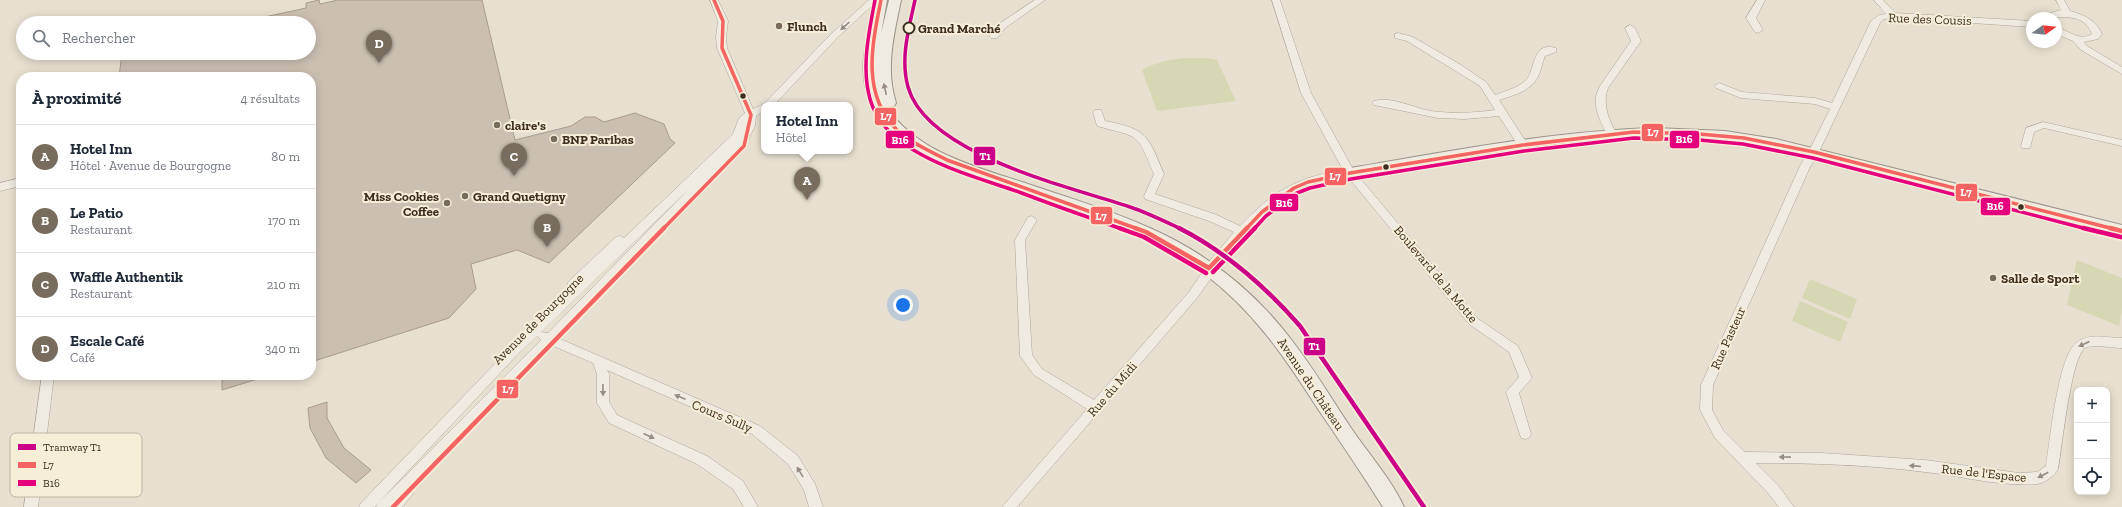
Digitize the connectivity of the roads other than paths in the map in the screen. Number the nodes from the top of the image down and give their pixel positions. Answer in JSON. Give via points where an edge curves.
{"nodes":[{"id":1,"x":714,"y":0,"type":"edge"},
{"id":2,"x":874,"y":0,"type":"edge"},
{"id":3,"x":881,"y":0,"type":"edge"},
{"id":4,"x":895,"y":0,"type":"edge"},
{"id":5,"x":1041,"y":0,"type":"edge"},
{"id":6,"x":1276,"y":0,"type":"edge"},
{"id":7,"x":1761,"y":0,"type":"edge"},
{"id":8,"x":1878,"y":0,"type":"edge"},
{"id":9,"x":2060,"y":0,"type":"edge"},
{"id":10,"x":2062,"y":14,"type":"edge"},
{"id":11,"x":2067,"y":14,"type":"junction"},
{"id":12,"x":1892,"y":15,"type":"junction"},
{"id":13,"x":2026,"y":24,"type":"edge"},
{"id":14,"x":1630,"y":28,"type":"dead end"},
{"id":15,"x":1758,"y":30,"type":"dead end"},
{"id":16,"x":2062,"y":33,"type":"edge"},
{"id":17,"x":994,"y":36,"type":"dead end"},
{"id":18,"x":1398,"y":36,"type":"dead end"},
{"id":19,"x":2076,"y":39,"type":"junction"},
{"id":20,"x":1553,"y":50,"type":"dead end"},
{"id":21,"x":2122,"y":70,"type":"edge"},
{"id":22,"x":1718,"y":86,"type":"dead end"},
{"id":23,"x":1493,"y":99,"type":"junction"},
{"id":24,"x":771,"y":102,"type":"edge"},
{"id":25,"x":1377,"y":103,"type":"dead end"},
{"id":26,"x":1835,"y":107,"type":"junction"},
{"id":27,"x":761,"y":109,"type":"edge"},
{"id":28,"x":1098,"y":112,"type":"dead end"},
{"id":29,"x":1501,"y":113,"type":"junction"},
{"id":30,"x":747,"y":116,"type":"junction"},
{"id":31,"x":1612,"y":134,"type":"junction"},
{"id":32,"x":729,"y":143,"type":"junction"},
{"id":33,"x":2122,"y":143,"type":"edge"},
{"id":34,"x":919,"y":145,"type":"junction"},
{"id":35,"x":1523,"y":145,"type":"junction"},
{"id":36,"x":2026,"y":146,"type":"dead end"},
{"id":37,"x":1814,"y":152,"type":"junction"},
{"id":38,"x":1350,"y":173,"type":"junction"},
{"id":39,"x":16,"y":183,"type":"edge"},
{"id":40,"x":0,"y":187,"type":"edge"},
{"id":41,"x":1032,"y":220,"type":"dead end"},
{"id":42,"x":2122,"y":231,"type":"edge"},
{"id":43,"x":1243,"y":232,"type":"junction"},
{"id":44,"x":1209,"y":268,"type":"junction"},
{"id":45,"x":534,"y":332,"type":"junction"},
{"id":46,"x":552,"y":340,"type":"junction"},
{"id":47,"x":2122,"y":343,"type":"edge"},
{"id":48,"x":597,"y":359,"type":"junction"},
{"id":49,"x":47,"y":380,"type":"edge"},
{"id":50,"x":1096,"y":408,"type":"junction"},
{"id":51,"x":41,"y":433,"type":"edge"},
{"id":52,"x":1525,"y":434,"type":"dead end"},
{"id":53,"x":1741,"y":457,"type":"junction"},
{"id":54,"x":32,"y":497,"type":"edge"},
{"id":55,"x":31,"y":507,"type":"edge"},
{"id":56,"x":357,"y":507,"type":"edge"},
{"id":57,"x":366,"y":507,"type":"edge"},
{"id":58,"x":382,"y":507,"type":"edge"},
{"id":59,"x":393,"y":507,"type":"edge"},
{"id":60,"x":751,"y":507,"type":"edge"},
{"id":61,"x":816,"y":507,"type":"edge"},
{"id":62,"x":1009,"y":507,"type":"edge"},
{"id":63,"x":1394,"y":507,"type":"edge"},
{"id":64,"x":1787,"y":507,"type":"edge"}],
"edges":[{"from":1,"to":30,"type":"street","via":[[723,21],[722,48],[747,105]]},
{"from":2,"to":24,"type":"street","one_way":true,"via":[[834,36]]},
{"from":3,"to":34,"type":"main road","name":"Avenue du Château","via":[[870,69],[872,85],[877,103],[886,118],[900,133]]},
{"from":34,"to":4,"type":"main road","one_way":true,"via":[[892,112],[884,89],[882,65]]},
{"from":5,"to":17,"type":"street","via":[[1002,26]]},
{"from":6,"to":38,"type":"street","via":[[1306,93]]},
{"from":7,"to":15,"type":"street","via":[[1752,18]]},
{"from":8,"to":12,"type":"street"},
{"from":9,"to":11,"type":"street"},
{"from":10,"to":11,"type":"street"},
{"from":11,"to":19,"type":"street","via":[[2087,21],[2096,30],[2095,37]]},
{"from":12,"to":13,"type":"street","name":"Rue des Cousis"},
{"from":12,"to":26,"type":"street","name":"Rue des Cousis","via":[[1876,21]]},
{"from":14,"to":31,"type":"street","via":[[1636,41],[1603,88],[1600,97],[1601,109]]},
{"from":16,"to":19,"type":"street"},
{"from":18,"to":23,"type":"street","via":[[1410,39],[1473,76],[1483,84]]},
{"from":19,"to":21,"type":"street","via":[[2084,48]]},
{"from":20,"to":23,"type":"street","via":[[1542,53],[1539,57],[1534,77],[1527,85]]},
{"from":22,"to":26,"type":"street","via":[[1741,95],[1815,101]]},
{"from":23,"to":29,"type":"street"},
{"from":25,"to":29,"type":"street","via":[[1454,116]]},
{"from":26,"to":37,"type":"street","name":"Rue des Cousis"},
{"from":27,"to":30,"type":"street"},
{"from":28,"to":43,"type":"street","via":[[1101,124],[1131,129],[1142,135],[1159,174],[1149,196]]},
{"from":29,"to":35,"type":"street"},
{"from":30,"to":32,"type":"street","name":"Avenue de Bourgogne","via":[[737,135]]},
{"from":30,"to":46,"type":"street","name":"Avenue de Bourgogne","via":[[750,126],[744,138],[744,146]]},
{"from":31,"to":35,"type":"main road"},
{"from":31,"to":37,"type":"main road","via":[[1655,132],[1744,138]]},
{"from":32,"to":45,"type":"street","name":"Avenue de Bourgogne"},
{"from":32,"to":56,"type":"street","name":"Avenue de Bourgogne","via":[[715,149],[648,215],[604,253]]},
{"from":33,"to":36,"type":"street","via":[[2043,125],[2030,130]]},
{"from":34,"to":44,"type":"main road","name":"Avenue du Château","via":[[965,168],[1146,233]]},
{"from":35,"to":38,"type":"main road"},
{"from":37,"to":42,"type":"main road"},
{"from":37,"to":53,"type":"street","name":"Rue Pasteur","via":[[1805,166],[1707,385],[1706,410],[1719,434]]},
{"from":38,"to":43,"type":"street","via":[[1308,182],[1294,188],[1262,212]]},
{"from":38,"to":52,"type":"street","name":"Boulevard de la Motte","via":[[1473,321],[1514,349],[1526,378],[1512,392]]},
{"from":39,"to":40,"type":"street"},
{"from":41,"to":50,"type":"street","via":[[1020,240],[1026,356],[1038,372]]},
{"from":43,"to":44,"type":"street"},
{"from":44,"to":50,"type":"street","name":"Rue du Midi","via":[[1193,295]]},
{"from":44,"to":63,"type":"main road","name":"Avenue du Château","via":[[1234,287],[1284,343]]},
{"from":45,"to":46,"type":"street","name":"Cours Sully"},
{"from":45,"to":57,"type":"street","name":"Avenue de Bourgogne"},
{"from":46,"to":48,"type":"street","name":"Cours Sully"},
{"from":46,"to":58,"type":"street","name":"Avenue de Bourgogne"},
{"from":46,"to":59,"type":"street","name":"Avenue de Bourgogne"},
{"from":47,"to":53,"type":"street","name":"Rue de l'Espace","one_way":true,"via":[[2090,341],[2078,346],[2068,370],[2052,470],[2039,478],[2019,479],[1925,466],[1822,458]]},
{"from":48,"to":60,"type":"street","one_way":true,"via":[[603,374],[603,403],[613,419],[702,460],[738,485]]},
{"from":61,"to":48,"type":"street","name":"Cours Sully","one_way":true,"via":[[810,488],[793,460],[756,430]]},
{"from":49,"to":51,"type":"street"},
{"from":50,"to":62,"type":"street","name":"Rue du Midi"},
{"from":53,"to":64,"type":"street","name":"Rue Pasteur"},
{"from":54,"to":55,"type":"street"}]}
